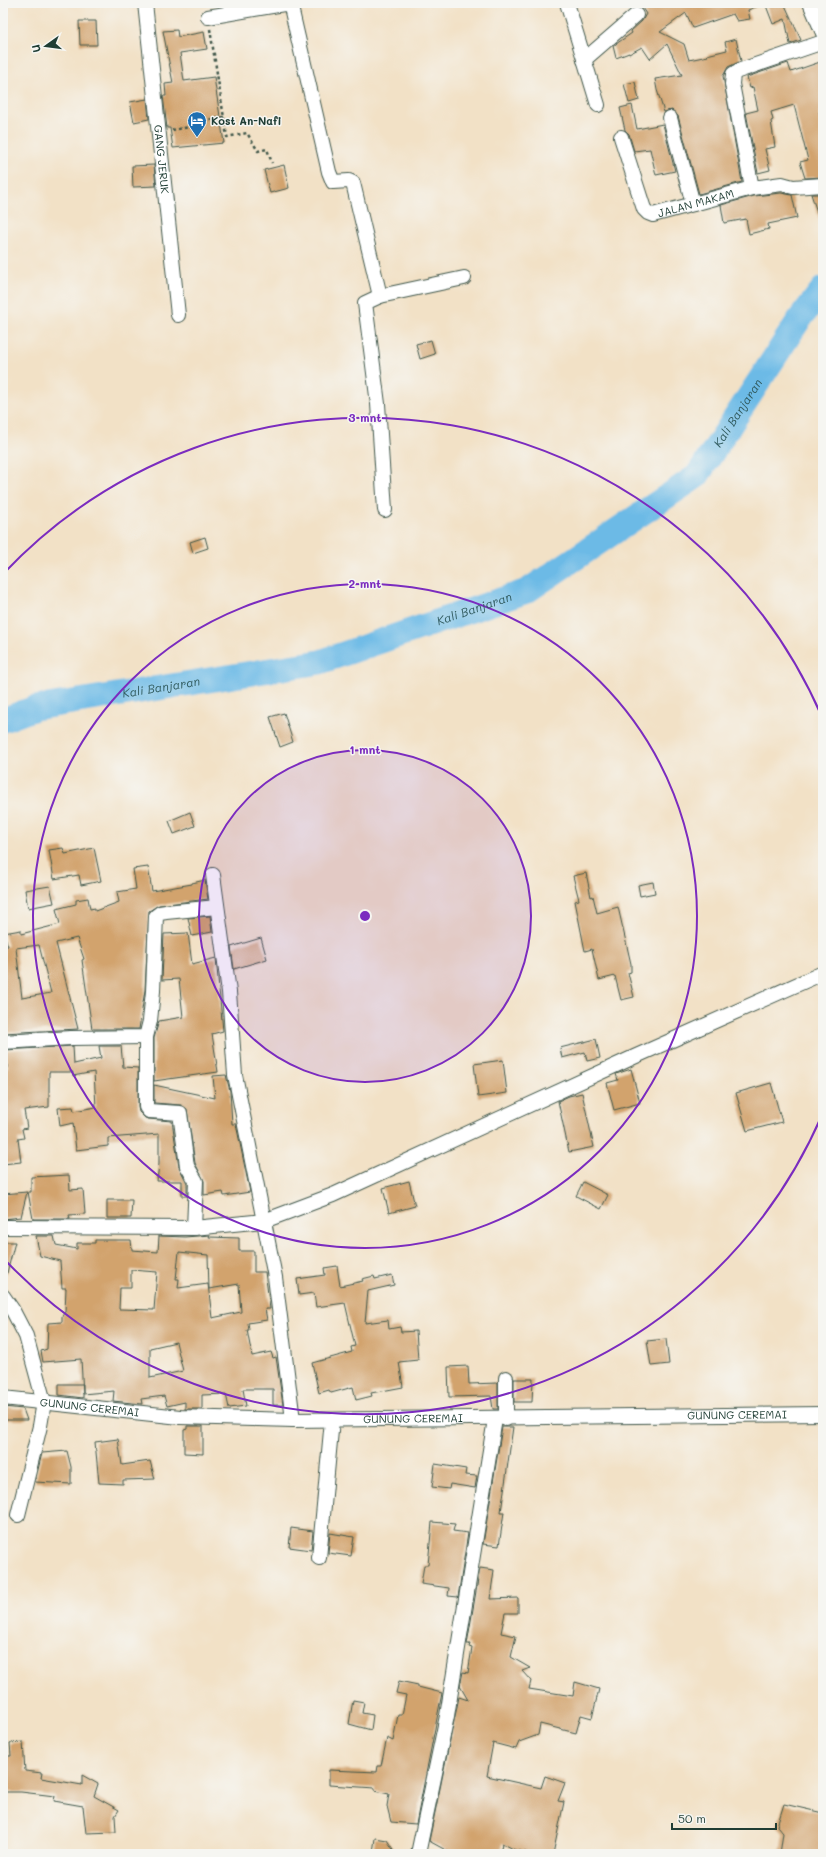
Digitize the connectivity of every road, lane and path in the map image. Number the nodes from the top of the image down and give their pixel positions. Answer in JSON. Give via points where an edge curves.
{"nodes":[{"id":1,"x":145,"y":3,"type":"edge"},
{"id":2,"x":290,"y":3,"type":"edge"},
{"id":3,"x":567,"y":3,"type":"edge"},
{"id":4,"x":810,"y":3,"type":"edge"},
{"id":5,"x":233,"y":7,"type":"edge"},
{"id":6,"x":636,"y":15,"type":"dead end"},
{"id":7,"x":208,"y":17,"type":"joint"},
{"id":8,"x":823,"y":33,"type":"edge"},
{"id":9,"x":823,"y":42,"type":"edge"},
{"id":10,"x":584,"y":60,"type":"junction"},
{"id":11,"x":598,"y":105,"type":"dead end"},
{"id":12,"x":224,"y":117,"type":"junction"},
{"id":13,"x":670,"y":118,"type":"dead end"},
{"id":14,"x":157,"y":132,"type":"junction"},
{"id":15,"x":621,"y":137,"type":"dead end"},
{"id":16,"x":272,"y":163,"type":"dead end"},
{"id":17,"x":823,"y":185,"type":"edge"},
{"id":18,"x":752,"y":188,"type":"junction"},
{"id":19,"x":693,"y":204,"type":"junction"},
{"id":20,"x":464,"y":278,"type":"dead end"},
{"id":21,"x":380,"y":296,"type":"junction"},
{"id":22,"x":178,"y":315,"type":"dead end"},
{"id":23,"x":385,"y":510,"type":"dead end"},
{"id":24,"x":213,"y":875,"type":"dead end"},
{"id":25,"x":217,"y":907,"type":"junction"},
{"id":26,"x":823,"y":973,"type":"edge"},
{"id":27,"x":146,"y":1037,"type":"junction"},
{"id":28,"x":3,"y":1042,"type":"edge"},
{"id":29,"x":264,"y":1222,"type":"junction"},
{"id":30,"x":3,"y":1227,"type":"edge"},
{"id":31,"x":194,"y":1228,"type":"junction"},
{"id":32,"x":3,"y":1296,"type":"edge"},
{"id":33,"x":506,"y":1378,"type":"dead end"},
{"id":34,"x":3,"y":1398,"type":"edge"},
{"id":35,"x":44,"y":1402,"type":"junction"},
{"id":36,"x":823,"y":1414,"type":"edge"},
{"id":37,"x":500,"y":1419,"type":"junction"},
{"id":38,"x":294,"y":1420,"type":"junction"},
{"id":39,"x":332,"y":1420,"type":"junction"},
{"id":40,"x":18,"y":1516,"type":"dead end"},
{"id":41,"x":319,"y":1558,"type":"dead end"},
{"id":42,"x":418,"y":1854,"type":"edge"}],
"edges":[{"from":1,"to":14,"type":"street","name":"GANG JERUK"},
{"from":2,"to":5,"type":"street"},
{"from":2,"to":21,"type":"street","via":[[331,180],[336,183],[353,183]]},
{"from":3,"to":10,"type":"street"},
{"from":4,"to":8,"type":"street"},
{"from":5,"to":7,"type":"street"},
{"from":6,"to":10,"type":"street"},
{"from":7,"to":12,"type":"path"},
{"from":9,"to":18,"type":"street","via":[[733,74],[732,84]]},
{"from":10,"to":11,"type":"street"},
{"from":12,"to":14,"type":"path","via":[[196,122],[196,126]]},
{"from":12,"to":16,"type":"path","via":[[227,137],[247,133],[258,151],[267,149]]},
{"from":13,"to":19,"type":"street"},
{"from":14,"to":22,"type":"street","name":"GANG JERUK"},
{"from":15,"to":19,"type":"street","name":"JALAN MAKAM","via":[[644,209],[648,213],[659,214]]},
{"from":17,"to":18,"type":"street","name":"JALAN MAKAM","via":[[793,187],[782,184]]},
{"from":18,"to":19,"type":"street","name":"JALAN MAKAM"},
{"from":20,"to":21,"type":"street"},
{"from":21,"to":23,"type":"street","via":[[367,301],[365,306],[378,404]]},
{"from":24,"to":25,"type":"street"},
{"from":25,"to":27,"type":"street","via":[[166,912],[156,916],[153,991]]},
{"from":25,"to":29,"type":"street","via":[[229,992],[235,1075]]},
{"from":26,"to":29,"type":"street","via":[[333,1195]]},
{"from":27,"to":28,"type":"street"},
{"from":27,"to":31,"type":"street","via":[[146,1107],[149,1111],[180,1112],[187,1169],[196,1181]]},
{"from":29,"to":31,"type":"street"},
{"from":29,"to":38,"type":"street","via":[[275,1277]]},
{"from":30,"to":31,"type":"street"},
{"from":32,"to":35,"type":"street","via":[[26,1336]]},
{"from":33,"to":37,"type":"street"},
{"from":34,"to":35,"type":"street","name":"GUNUNG CEREMAI"},
{"from":35,"to":38,"type":"street","name":"GUNUNG CEREMAI","via":[[180,1417]]},
{"from":35,"to":40,"type":"street"},
{"from":36,"to":37,"type":"street","name":"GUNUNG CEREMAI"},
{"from":37,"to":39,"type":"street","name":"GUNUNG CEREMAI"},
{"from":37,"to":42,"type":"street","via":[[447,1716]]},
{"from":38,"to":39,"type":"street","name":"GUNUNG CEREMAI"},
{"from":39,"to":41,"type":"street"}]}
